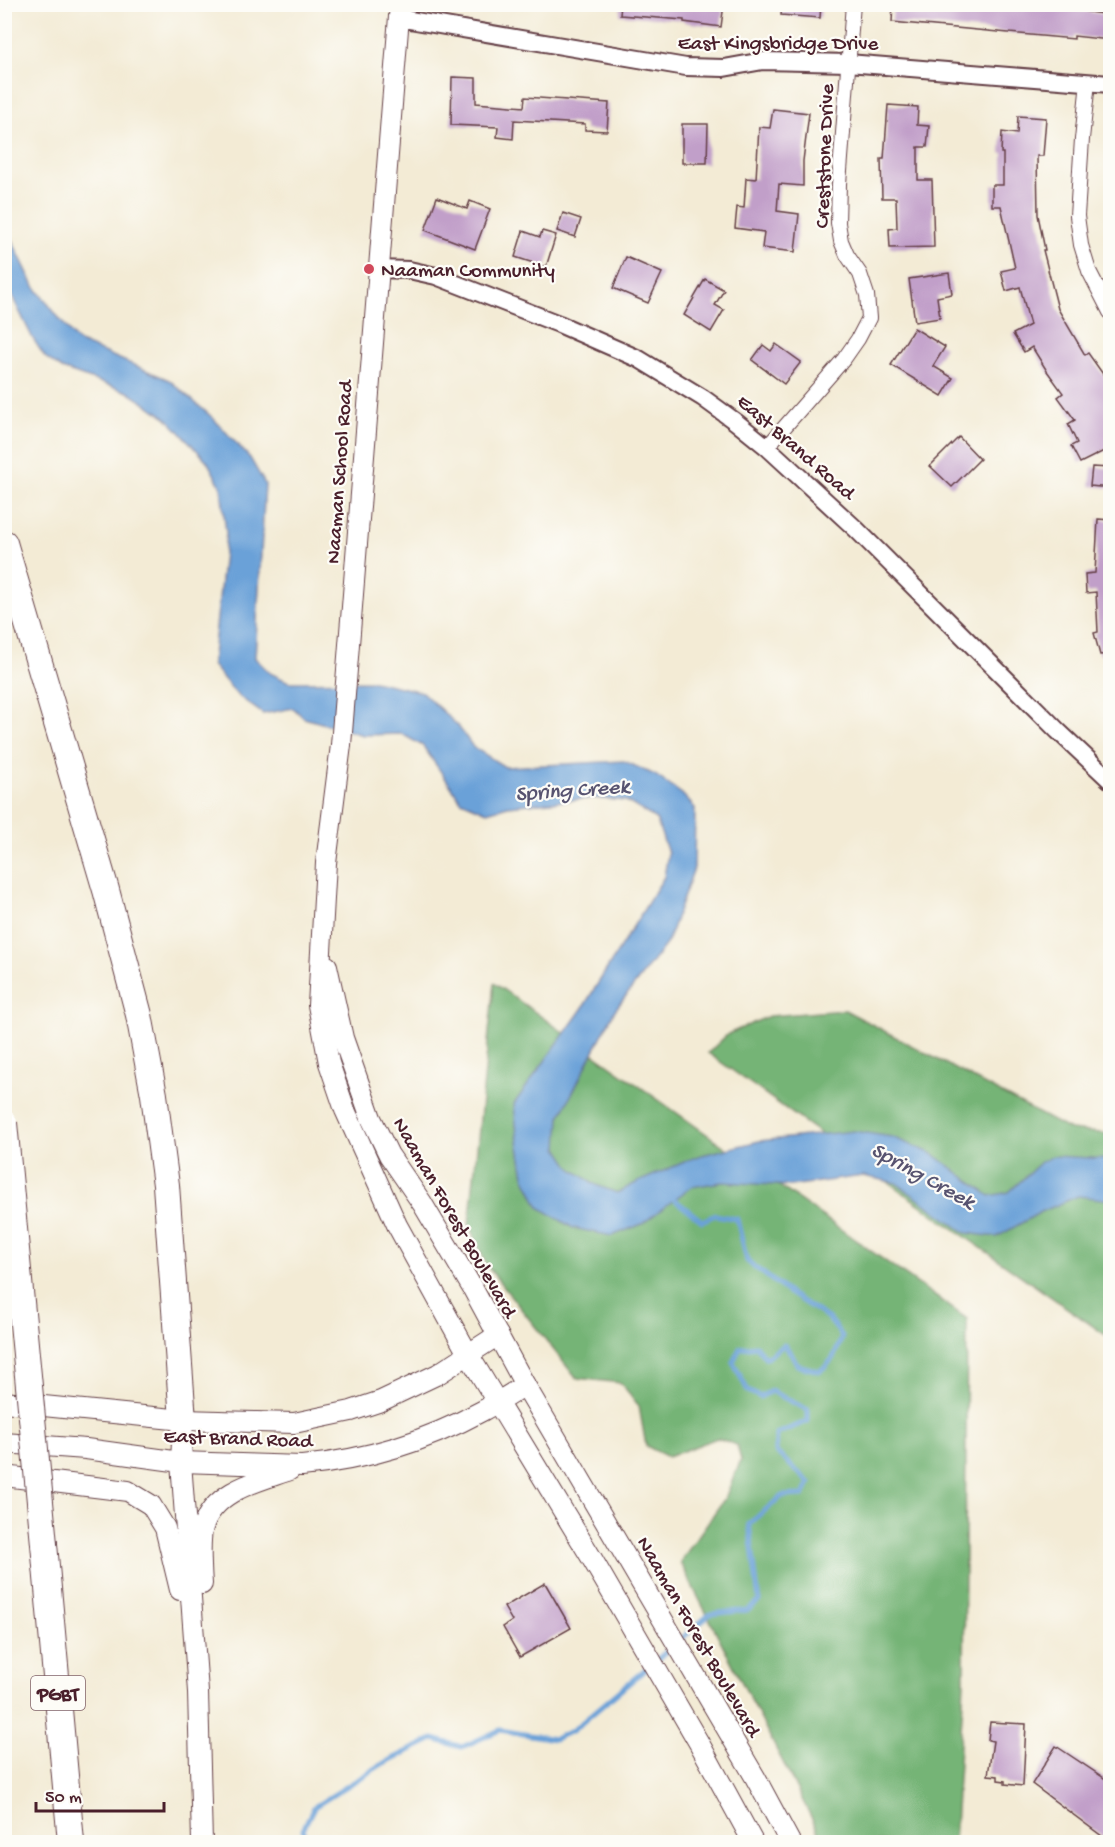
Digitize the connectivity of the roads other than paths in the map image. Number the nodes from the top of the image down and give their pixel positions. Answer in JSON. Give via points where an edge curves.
{"nodes":[{"id":1,"x":853,"y":4,"type":"edge"},
{"id":2,"x":399,"y":11,"type":"edge"},
{"id":3,"x":848,"y":63,"type":"junction"},
{"id":4,"x":1088,"y":82,"type":"junction"},
{"id":5,"x":1110,"y":84,"type":"edge"},
{"id":6,"x":378,"y":269,"type":"junction"},
{"id":7,"x":1110,"y":312,"type":"edge"},
{"id":8,"x":767,"y":447,"type":"junction"},
{"id":9,"x":4,"y":543,"type":"edge"},
{"id":10,"x":1110,"y":780,"type":"edge"},
{"id":11,"x":322,"y":943,"type":"junction"},
{"id":12,"x":4,"y":1123,"type":"edge"},
{"id":13,"x":498,"y":1335,"type":"junction"},
{"id":14,"x":468,"y":1354,"type":"junction"},
{"id":15,"x":525,"y":1385,"type":"junction"},
{"id":16,"x":4,"y":1401,"type":"edge"},
{"id":17,"x":496,"y":1402,"type":"junction"},
{"id":18,"x":183,"y":1420,"type":"junction"},
{"id":19,"x":4,"y":1443,"type":"edge"},
{"id":20,"x":181,"y":1462,"type":"junction"},
{"id":21,"x":302,"y":1466,"type":"junction"},
{"id":22,"x":4,"y":1476,"type":"edge"},
{"id":23,"x":198,"y":1692,"type":"junction"},
{"id":24,"x":787,"y":1841,"type":"edge"},
{"id":25,"x":71,"y":1842,"type":"edge"},
{"id":26,"x":202,"y":1842,"type":"edge"},
{"id":27,"x":753,"y":1842,"type":"edge"}],
"edges":[{"from":1,"to":3,"type":"street","name":"Creststone Drive"},
{"from":2,"to":3,"type":"street","name":"East Kingsbridge Drive","via":[[686,67],[724,68],[763,62]]},
{"from":2,"to":6,"type":"main road","name":"Naaman School Road"},
{"from":3,"to":4,"type":"street","name":"East Kingsbridge Drive"},
{"from":3,"to":8,"type":"street","name":"Creststone Drive","via":[[838,223],[841,242],[867,295],[869,318],[844,359]]},
{"from":4,"to":5,"type":"street","name":"East Kingsbridge Drive"},
{"from":4,"to":7,"type":"street","via":[[1077,216],[1089,271]]},
{"from":6,"to":8,"type":"street","name":"East Brand Road","via":[[436,276],[600,341],[639,359],[702,398]]},
{"from":6,"to":11,"type":"main road","name":"Naaman School Road"},
{"from":8,"to":10,"type":"street","name":"East Brand Road"},
{"from":9,"to":18,"type":"highway","via":[[139,1015],[166,1185]]},
{"from":11,"to":13,"type":"main road","name":"Naaman Forest Boulevard","via":[[343,1038],[371,1118],[389,1155]]},
{"from":11,"to":14,"type":"main road","via":[[318,1005],[328,1063],[397,1225]]},
{"from":12,"to":25,"type":"highway","number":"PGBT","bridge":true},
{"from":13,"to":14,"type":"main road","name":"East Brand Road"},
{"from":13,"to":15,"type":"main road","name":"Naaman Forest Boulevard"},
{"from":14,"to":17,"type":"main road"},
{"from":14,"to":18,"type":"main road","name":"East Brand Road","via":[[438,1374],[351,1412],[294,1423]]},
{"from":15,"to":17,"type":"main road","name":"East Brand Road"},
{"from":15,"to":24,"type":"main road","name":"Naaman Forest Boulevard","via":[[755,1777]]},
{"from":16,"to":18,"type":"main road","name":"East Brand Road"},
{"from":17,"to":21,"type":"main road","name":"East Brand Road","via":[[449,1428],[401,1446]]},
{"from":17,"to":27,"type":"main road","via":[[612,1593]]},
{"from":18,"to":20,"type":"main road"},
{"from":19,"to":20,"type":"main road","name":"East Brand Road"},
{"from":20,"to":21,"type":"main road","name":"East Brand Road"},
{"from":20,"to":23,"type":"main road"},
{"from":21,"to":23,"type":"main road","via":[[228,1495],[214,1506],[203,1528],[206,1677]]},
{"from":22,"to":23,"type":"main road","via":[[128,1491],[151,1505],[165,1528],[173,1556],[187,1669]]},
{"from":23,"to":26,"type":"main road"}]}
